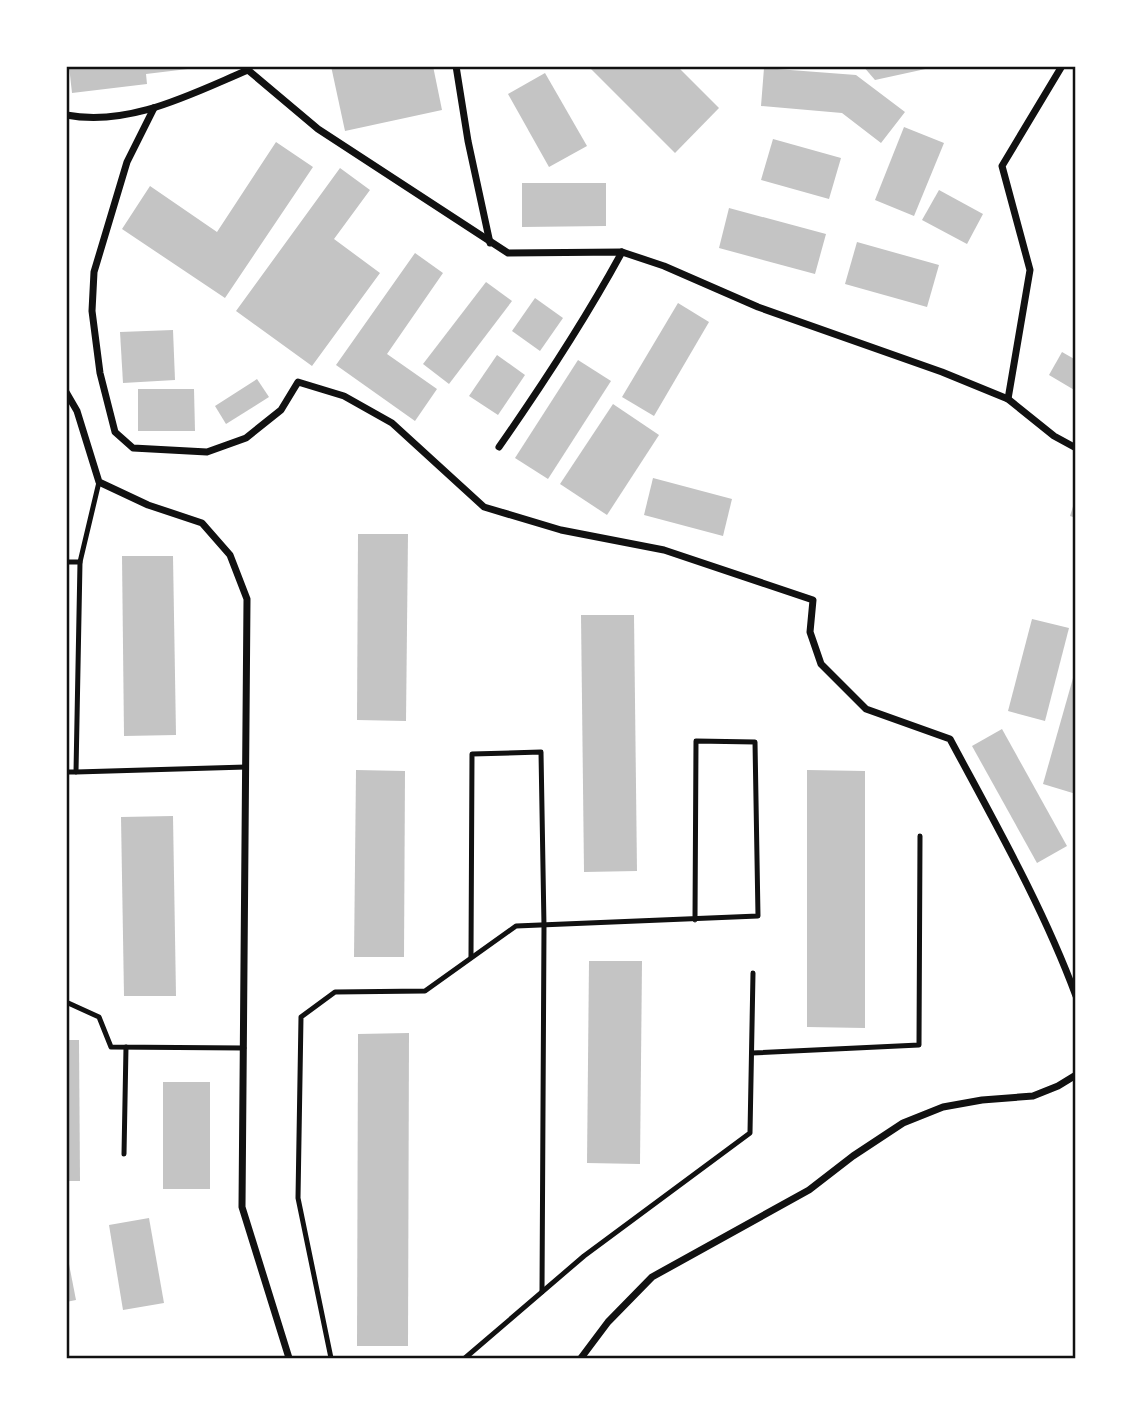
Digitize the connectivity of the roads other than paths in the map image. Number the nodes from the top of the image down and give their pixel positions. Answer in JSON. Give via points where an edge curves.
{"nodes":[{"id":1,"x":456,"y":66,"type":"edge"},
{"id":2,"x":1062,"y":66,"type":"edge"},
{"id":3,"x":247,"y":68,"type":"edge"},
{"id":4,"x":154,"y":108,"type":"junction"},
{"id":5,"x":66,"y":116,"type":"edge"},
{"id":6,"x":490,"y":243,"type":"junction"},
{"id":7,"x":622,"y":252,"type":"junction"},
{"id":8,"x":66,"y":392,"type":"edge"},
{"id":9,"x":1007,"y":399,"type":"junction"},
{"id":10,"x":499,"y":447,"type":"dead end"},
{"id":11,"x":1076,"y":448,"type":"edge"},
{"id":12,"x":99,"y":482,"type":"junction"},
{"id":13,"x":66,"y":562,"type":"edge"},
{"id":14,"x":80,"y":562,"type":"junction"},
{"id":15,"x":246,"y":767,"type":"junction"},
{"id":16,"x":66,"y":772,"type":"edge"},
{"id":17,"x":76,"y":772,"type":"junction"},
{"id":18,"x":920,"y":836,"type":"dead end"},
{"id":19,"x":695,"y":920,"type":"junction"},
{"id":20,"x":544,"y":926,"type":"junction"},
{"id":21,"x":471,"y":957,"type":"junction"},
{"id":22,"x":752,"y":974,"type":"dead end"},
{"id":23,"x":1076,"y":996,"type":"edge"},
{"id":24,"x":66,"y":1002,"type":"edge"},
{"id":25,"x":126,"y":1047,"type":"junction"},
{"id":26,"x":244,"y":1048,"type":"junction"},
{"id":27,"x":752,"y":1053,"type":"junction"},
{"id":28,"x":1076,"y":1075,"type":"edge"},
{"id":29,"x":124,"y":1154,"type":"dead end"},
{"id":30,"x":542,"y":1292,"type":"junction"},
{"id":31,"x":289,"y":1359,"type":"edge"},
{"id":32,"x":331,"y":1359,"type":"edge"},
{"id":33,"x":465,"y":1359,"type":"edge"},
{"id":34,"x":581,"y":1359,"type":"edge"}],
"edges":[{"from":1,"to":6,"type":"street"},
{"from":2,"to":9,"type":"street","via":[[1002,166],[1030,270]]},
{"from":3,"to":4,"type":"street"},
{"from":3,"to":6,"type":"street","via":[[318,129]]},
{"from":4,"to":5,"type":"street","via":[[120,117]]},
{"from":4,"to":23,"type":"street","via":[[127,162],[94,272],[100,373],[116,432],[133,448],[207,452],[246,438],[281,410],[298,382],[344,396],[392,423],[484,506],[561,530],[664,550],[813,600],[810,632],[821,664],[866,709],[950,739],[1006,843]]},
{"from":6,"to":7,"type":"street","via":[[508,253]]},
{"from":7,"to":9,"type":"street"},
{"from":7,"to":10,"type":"street","via":[[547,379]]},
{"from":8,"to":12,"type":"street","via":[[77,411]]},
{"from":9,"to":11,"type":"street"},
{"from":12,"to":14,"type":"lane"},
{"from":12,"to":15,"type":"street","via":[[202,523],[230,555],[247,599]]},
{"from":13,"to":14,"type":"lane"},
{"from":14,"to":17,"type":"lane"},
{"from":15,"to":17,"type":"lane"},
{"from":15,"to":26,"type":"street"},
{"from":16,"to":17,"type":"lane"},
{"from":18,"to":27,"type":"lane","via":[[919,1045]]},
{"from":19,"to":19,"type":"lane","via":[[758,916],[755,742],[696,741]]},
{"from":19,"to":20,"type":"lane"},
{"from":20,"to":21,"type":"lane","via":[[516,926]]},
{"from":20,"to":21,"type":"lane","via":[[541,752],[472,754]]},
{"from":20,"to":30,"type":"lane"},
{"from":21,"to":32,"type":"lane","via":[[425,991],[335,992],[301,1017],[298,1198]]},
{"from":22,"to":27,"type":"lane"},
{"from":24,"to":25,"type":"lane","via":[[99,1017],[111,1047]]},
{"from":25,"to":26,"type":"lane"},
{"from":25,"to":29,"type":"lane"},
{"from":26,"to":31,"type":"street","via":[[242,1207]]},
{"from":27,"to":30,"type":"lane","via":[[750,1133]]},
{"from":28,"to":34,"type":"street","via":[[1033,1096],[943,1107],[904,1123],[809,1190],[652,1277],[608,1322]]},
{"from":30,"to":33,"type":"lane"}]}
